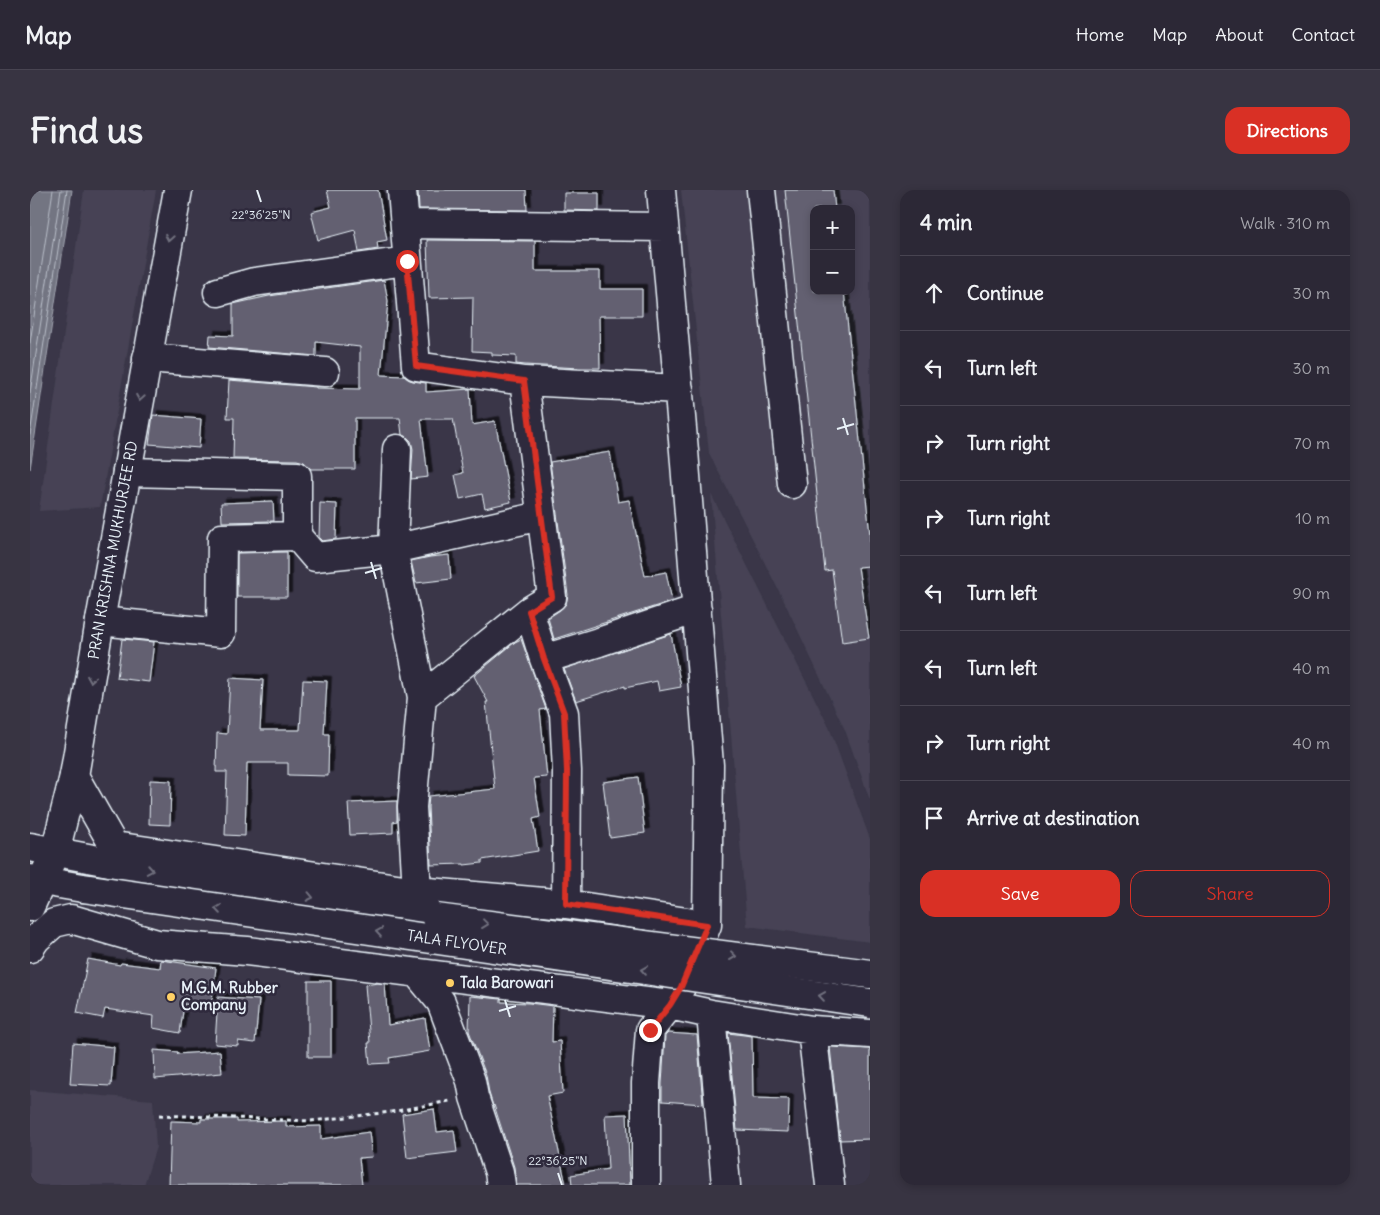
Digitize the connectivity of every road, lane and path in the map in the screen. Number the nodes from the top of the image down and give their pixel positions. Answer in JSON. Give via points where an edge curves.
{"nodes":[{"id":1,"x":178,"y":190,"type":"edge"},
{"id":2,"x":402,"y":190,"type":"edge"},
{"id":3,"x":661,"y":190,"type":"edge"},
{"id":4,"x":761,"y":190,"type":"edge"},
{"id":5,"x":405,"y":224,"type":"junction"},
{"id":6,"x":664,"y":227,"type":"junction"},
{"id":7,"x":407,"y":261,"type":"junction"},
{"id":8,"x":218,"y":292,"type":"dead end"},
{"id":9,"x":147,"y":358,"type":"junction"},
{"id":10,"x":325,"y":372,"type":"dead end"},
{"id":11,"x":524,"y":381,"type":"junction"},
{"id":12,"x":679,"y":389,"type":"junction"},
{"id":13,"x":397,"y":449,"type":"dead end"},
{"id":14,"x":127,"y":472,"type":"junction"},
{"id":15,"x":792,"y":484,"type":"dead end"},
{"id":16,"x":541,"y":516,"type":"junction"},
{"id":17,"x":297,"y":536,"type":"junction"},
{"id":18,"x":393,"y":549,"type":"junction"},
{"id":19,"x":696,"y":609,"type":"junction"},
{"id":20,"x":529,"y":611,"type":"junction"},
{"id":21,"x":100,"y":620,"type":"junction"},
{"id":22,"x":544,"y":659,"type":"junction"},
{"id":23,"x":422,"y":698,"type":"junction"},
{"id":24,"x":74,"y":776,"type":"junction"},
{"id":25,"x":42,"y":849,"type":"edge"},
{"id":26,"x":36,"y":880,"type":"edge"},
{"id":27,"x":417,"y":891,"type":"junction"},
{"id":28,"x":566,"y":904,"type":"junction"},
{"id":29,"x":30,"y":906,"type":"edge"},
{"id":30,"x":707,"y":925,"type":"junction"},
{"id":31,"x":30,"y":948,"type":"edge"},
{"id":32,"x":418,"y":973,"type":"junction"},
{"id":33,"x":870,"y":974,"type":"edge"},
{"id":34,"x":870,"y":1003,"type":"edge"},
{"id":35,"x":670,"y":1005,"type":"junction"},
{"id":36,"x":711,"y":1014,"type":"junction"},
{"id":37,"x":812,"y":1030,"type":"junction"},
{"id":38,"x":870,"y":1034,"type":"edge"},
{"id":39,"x":474,"y":1097,"type":"junction"},
{"id":40,"x":160,"y":1115,"type":"dead end"},
{"id":41,"x":501,"y":1185,"type":"edge"},
{"id":42,"x":646,"y":1185,"type":"edge"},
{"id":43,"x":726,"y":1185,"type":"edge"},
{"id":44,"x":830,"y":1185,"type":"edge"}],
"edges":[{"from":1,"to":9,"type":"street","name":"PRAN KRISHNA MUKHURJEE RD","one_way":true},
{"from":2,"to":5,"type":"street"},
{"from":3,"to":6,"type":"street"},
{"from":4,"to":15,"type":"street"},
{"from":5,"to":6,"type":"street"},
{"from":5,"to":7,"type":"street"},
{"from":6,"to":12,"type":"street"},
{"from":7,"to":8,"type":"street","via":[[254,282]]},
{"from":7,"to":11,"type":"street","via":[[416,366]]},
{"from":9,"to":10,"type":"street"},
{"from":9,"to":14,"type":"street","name":"PRAN KRISHNA MUKHURJEE RD","one_way":true},
{"from":11,"to":12,"type":"street"},
{"from":11,"to":16,"type":"street"},
{"from":12,"to":19,"type":"street"},
{"from":13,"to":18,"type":"street"},
{"from":14,"to":17,"type":"street","via":[[296,476]]},
{"from":14,"to":21,"type":"street","name":"PRAN KRISHNA MUKHURJEE RD"},
{"from":16,"to":18,"type":"street"},
{"from":16,"to":20,"type":"street","via":[[552,597]]},
{"from":17,"to":18,"type":"street","via":[[315,557]]},
{"from":17,"to":21,"type":"street","via":[[222,538],[221,633]]},
{"from":18,"to":23,"type":"street"},
{"from":19,"to":22,"type":"street"},
{"from":19,"to":30,"type":"street","via":[[709,765]]},
{"from":20,"to":22,"type":"street"},
{"from":20,"to":23,"type":"street"},
{"from":21,"to":24,"type":"street","name":"PRAN KRISHNA MUKHURJEE RD","one_way":true},
{"from":22,"to":28,"type":"street","via":[[564,713]]},
{"from":23,"to":27,"type":"street","via":[[412,807]]},
{"from":24,"to":25,"type":"street","name":"PRAN KRISHNA MUKHURJEE RD"},
{"from":24,"to":27,"type":"street","via":[[114,846]]},
{"from":25,"to":26,"type":"street","name":"PRAN KRISHNA MUKHURJEE RD"},
{"from":25,"to":33,"type":"street","name":"TALA FLYOVER","one_way":true,"bridge":true,"via":[[352,906]]},
{"from":26,"to":29,"type":"street","name":"PRAN KRISHNA MUKHURJEE RD"},
{"from":34,"to":26,"type":"street","name":"TALA FLYOVER","one_way":true,"bridge":true},
{"from":27,"to":28,"type":"street"},
{"from":28,"to":30,"type":"street"},
{"from":30,"to":35,"type":"street"},
{"from":31,"to":32,"type":"street","via":[[54,923],[71,919],[157,944],[247,951]]},
{"from":32,"to":35,"type":"street"},
{"from":32,"to":39,"type":"street","via":[[441,1002]]},
{"from":35,"to":36,"type":"street"},
{"from":35,"to":42,"type":"street","via":[[650,1030],[646,1083]]},
{"from":36,"to":37,"type":"street"},
{"from":36,"to":43,"type":"street"},
{"from":37,"to":38,"type":"street"},
{"from":37,"to":44,"type":"street"},
{"from":39,"to":40,"type":"path","via":[[391,1112],[311,1121]]},
{"from":39,"to":41,"type":"street"}]}
